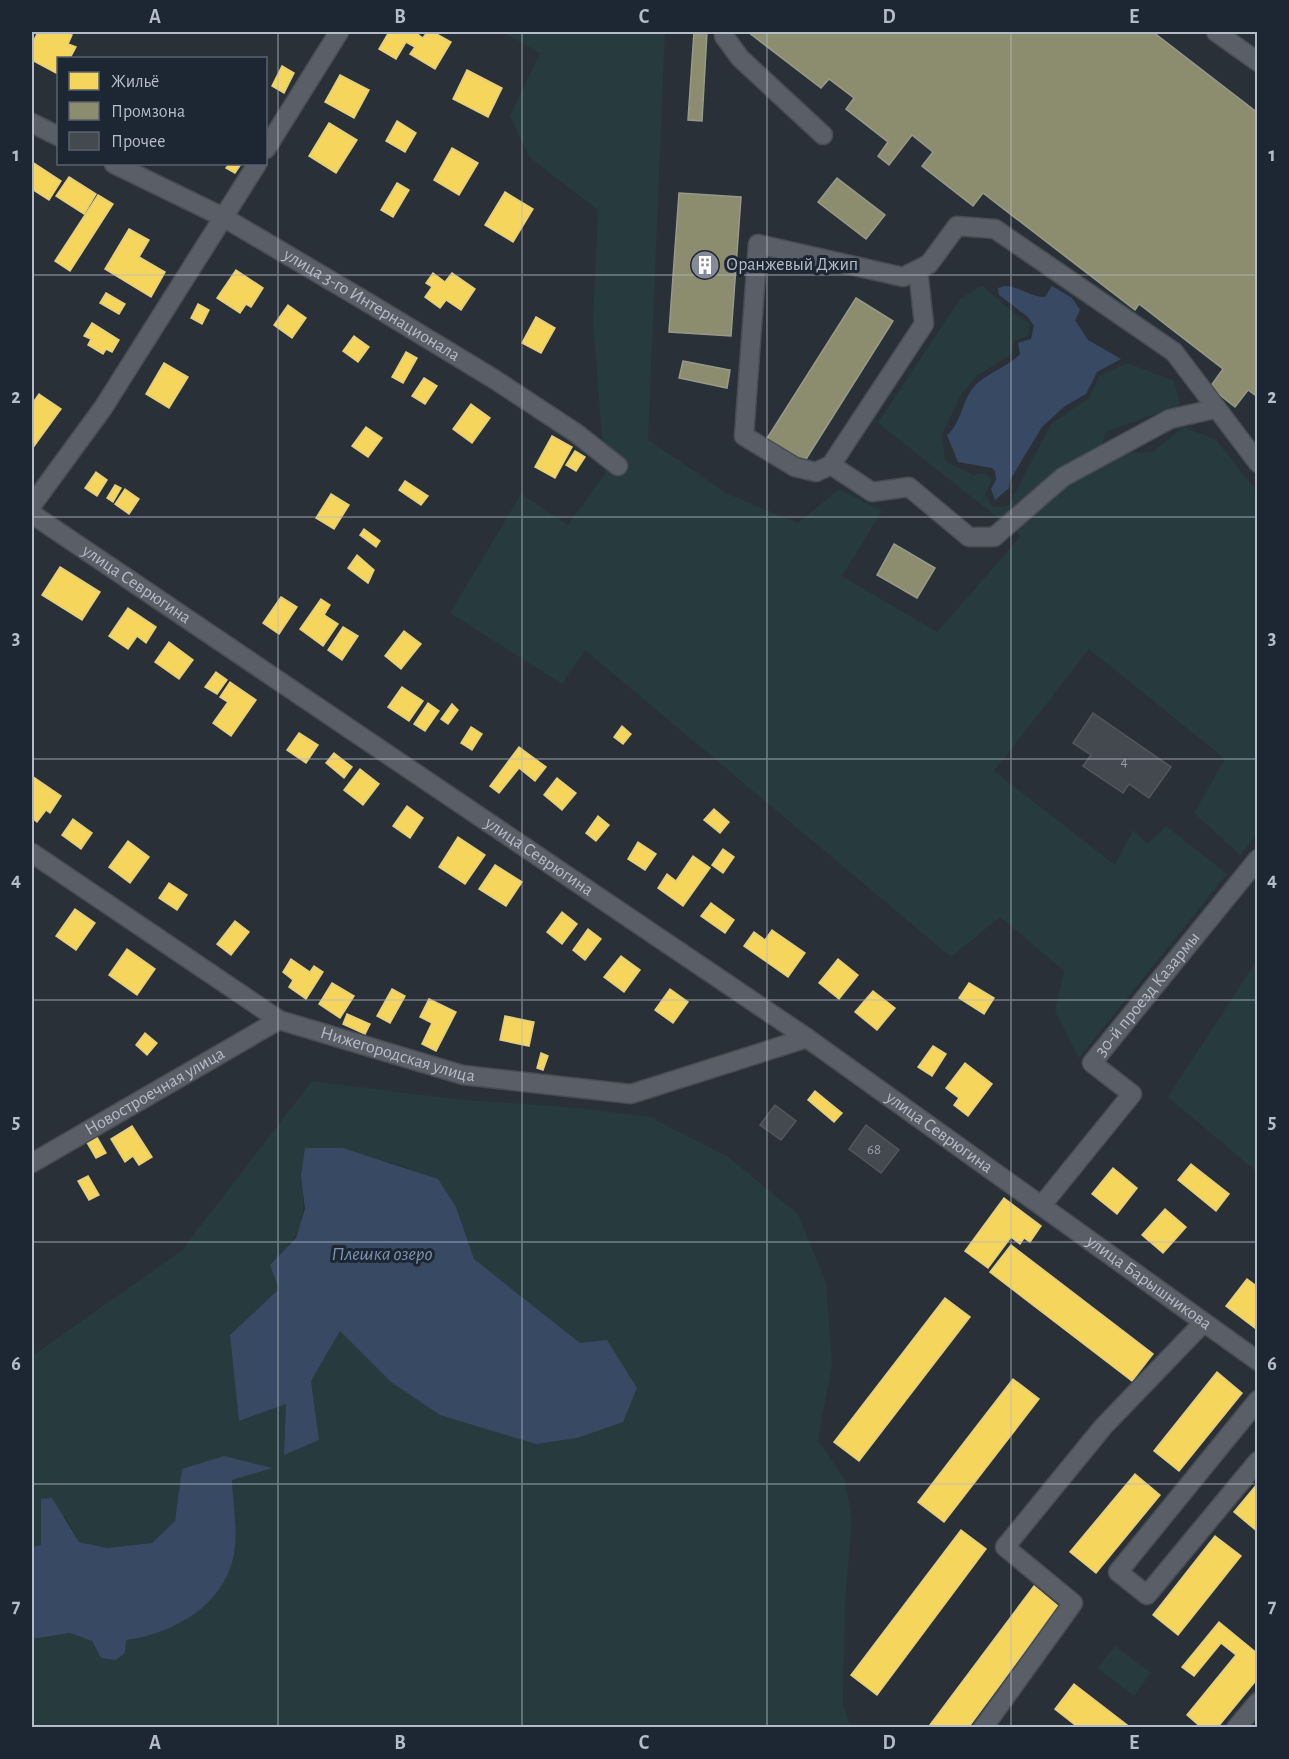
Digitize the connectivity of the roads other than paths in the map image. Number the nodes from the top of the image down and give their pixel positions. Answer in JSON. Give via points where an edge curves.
{"nodes":[{"id":1,"x":339,"y":32,"type":"edge"},
{"id":2,"x":725,"y":32,"type":"edge"},
{"id":3,"x":1216,"y":32,"type":"edge"},
{"id":4,"x":1257,"y":62,"type":"edge"},
{"id":5,"x":32,"y":123,"type":"edge"},
{"id":6,"x":823,"y":135,"type":"dead end"},
{"id":7,"x":57,"y":136,"type":"edge"},
{"id":8,"x":267,"y":147,"type":"edge"},
{"id":9,"x":116,"y":165,"type":"edge"},
{"id":10,"x":256,"y":165,"type":"edge"},
{"id":11,"x":224,"y":217,"type":"junction"},
{"id":12,"x":918,"y":270,"type":"junction"},
{"id":13,"x":1214,"y":410,"type":"junction"},
{"id":14,"x":1257,"y":463,"type":"edge"},
{"id":15,"x":831,"y":465,"type":"junction"},
{"id":16,"x":618,"y":466,"type":"dead end"},
{"id":17,"x":32,"y":505,"type":"edge"},
{"id":18,"x":32,"y":514,"type":"edge"},
{"id":19,"x":32,"y":853,"type":"edge"},
{"id":20,"x":1257,"y":859,"type":"edge"},
{"id":21,"x":279,"y":1020,"type":"junction"},
{"id":22,"x":807,"y":1038,"type":"junction"},
{"id":23,"x":32,"y":1163,"type":"edge"},
{"id":24,"x":1042,"y":1204,"type":"junction"},
{"id":25,"x":1203,"y":1323,"type":"junction"},
{"id":26,"x":1257,"y":1361,"type":"edge"},
{"id":27,"x":1257,"y":1400,"type":"edge"},
{"id":28,"x":1257,"y":1461,"type":"edge"},
{"id":29,"x":1257,"y":1702,"type":"edge"},
{"id":30,"x":983,"y":1728,"type":"edge"},
{"id":31,"x":1236,"y":1728,"type":"edge"}],
"edges":[{"from":1,"to":8,"type":"street"},
{"from":2,"to":6,"type":"street","via":[[740,58]]},
{"from":3,"to":4,"type":"street"},
{"from":5,"to":7,"type":"street"},
{"from":9,"to":11,"type":"street","name":"улица 3-го Интернационала"},
{"from":10,"to":11,"type":"street"},
{"from":11,"to":16,"type":"street","name":"улица 3-го Интернационала","via":[[494,378]]},
{"from":11,"to":17,"type":"street","via":[[103,408]]},
{"from":12,"to":13,"type":"street","via":[[929,264],[957,226],[995,229],[1174,352]]},
{"from":12,"to":15,"type":"street","via":[[924,324]]},
{"from":12,"to":15,"type":"street","via":[[903,277],[758,244],[744,436],[795,467],[816,472]]},
{"from":13,"to":14,"type":"street"},
{"from":13,"to":15,"type":"street","via":[[1170,419],[1063,477],[994,537],[969,537],[909,487],[872,492]]},
{"from":18,"to":22,"type":"street","name":"улица Севрюгина"},
{"from":19,"to":21,"type":"street","name":"Нижегородская улица"},
{"from":20,"to":24,"type":"street","name":"30-й проезд Казармы","via":[[1092,1063],[1132,1094]]},
{"from":21,"to":22,"type":"street","name":"Нижегородская улица","via":[[463,1075],[630,1094]]},
{"from":21,"to":23,"type":"street","name":"Новостроечная улица"},
{"from":22,"to":24,"type":"street","name":"улица Севрюгина"},
{"from":24,"to":25,"type":"street","name":"улица Барышникова"},
{"from":25,"to":26,"type":"street","name":"улица Барышникова"},
{"from":25,"to":30,"type":"street","via":[[1103,1427],[1005,1547],[1072,1603]]},
{"from":27,"to":28,"type":"street","via":[[1118,1572],[1147,1595]]},
{"from":29,"to":31,"type":"street"}]}
